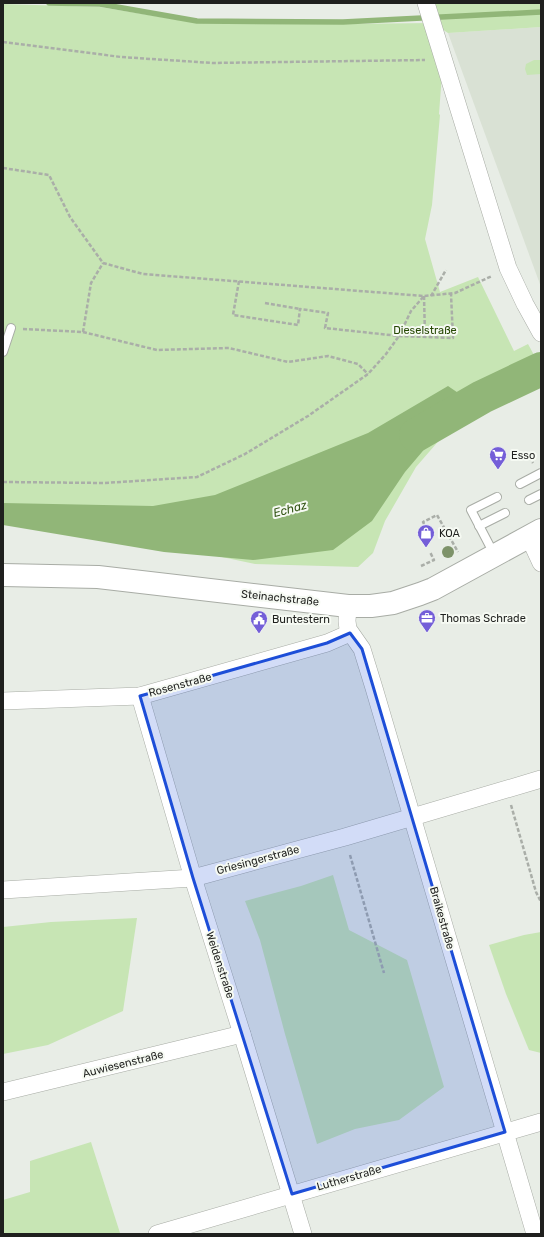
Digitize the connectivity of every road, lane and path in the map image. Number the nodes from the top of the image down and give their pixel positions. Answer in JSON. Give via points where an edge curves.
{"nodes":[{"id":1,"x":426,"y":3,"type":"edge"},
{"id":2,"x":3,"y":42,"type":"edge"},
{"id":3,"x":443,"y":60,"type":"junction"},
{"id":4,"x":3,"y":168,"type":"edge"},
{"id":5,"x":103,"y":263,"type":"junction"},
{"id":6,"x":508,"y":268,"type":"junction"},
{"id":7,"x":446,"y":270,"type":"dead end"},
{"id":8,"x":239,"y":281,"type":"junction"},
{"id":9,"x":451,"y":294,"type":"junction"},
{"id":10,"x":424,"y":296,"type":"junction"},
{"id":11,"x":431,"y":296,"type":"junction"},
{"id":12,"x":265,"y":303,"type":"dead end"},
{"id":13,"x":300,"y":309,"type":"junction"},
{"id":14,"x":11,"y":328,"type":"joint"},
{"id":15,"x":83,"y":332,"type":"junction"},
{"id":16,"x":541,"y":333,"type":"edge"},
{"id":17,"x":399,"y":336,"type":"junction"},
{"id":18,"x":425,"y":337,"type":"junction"},
{"id":19,"x":3,"y":352,"type":"edge"},
{"id":20,"x":368,"y":374,"type":"junction"},
{"id":21,"x":541,"y":473,"type":"edge"},
{"id":22,"x":3,"y":482,"type":"edge"},
{"id":23,"x":520,"y":484,"type":"dead end"},
{"id":24,"x":541,"y":494,"type":"edge"},
{"id":25,"x":496,"y":497,"type":"dead end"},
{"id":26,"x":529,"y":500,"type":"dead end"},
{"id":27,"x":505,"y":513,"type":"dead end"},
{"id":28,"x":424,"y":524,"type":"dead end"},
{"id":29,"x":479,"y":526,"type":"junction"},
{"id":30,"x":535,"y":533,"type":"edge"},
{"id":31,"x":430,"y":552,"type":"dead end"},
{"id":32,"x":458,"y":552,"type":"dead end"},
{"id":33,"x":494,"y":555,"type":"junction"},
{"id":34,"x":541,"y":563,"type":"edge"},
{"id":35,"x":421,"y":566,"type":"dead end"},
{"id":36,"x":3,"y":575,"type":"edge"},
{"id":37,"x":348,"y":606,"type":"junction"},
{"id":38,"x":350,"y":633,"type":"junction"},
{"id":39,"x":140,"y":696,"type":"junction"},
{"id":40,"x":3,"y":701,"type":"edge"},
{"id":41,"x":541,"y":779,"type":"edge"},
{"id":42,"x":506,"y":789,"type":"junction"},
{"id":43,"x":412,"y":817,"type":"junction"},
{"id":44,"x":345,"y":837,"type":"junction"},
{"id":45,"x":192,"y":878,"type":"junction"},
{"id":46,"x":3,"y":890,"type":"edge"},
{"id":47,"x":541,"y":902,"type":"edge"},
{"id":48,"x":384,"y":973,"type":"dead end"},
{"id":49,"x":242,"y":1034,"type":"junction"},
{"id":50,"x":3,"y":1092,"type":"edge"},
{"id":51,"x":541,"y":1122,"type":"edge"},
{"id":52,"x":505,"y":1132,"type":"junction"},
{"id":53,"x":292,"y":1194,"type":"junction"},
{"id":54,"x":157,"y":1234,"type":"edge"},
{"id":55,"x":303,"y":1234,"type":"edge"},
{"id":56,"x":535,"y":1234,"type":"edge"}],
"edges":[{"from":1,"to":3,"type":"street"},
{"from":2,"to":3,"type":"path","via":[[120,57],[213,63]]},
{"from":3,"to":6,"type":"street"},
{"from":4,"to":5,"type":"path","via":[[49,175],[70,217]]},
{"from":5,"to":8,"type":"path","via":[[143,274]]},
{"from":5,"to":15,"type":"path","via":[[91,283]]},
{"from":6,"to":9,"type":"path"},
{"from":6,"to":16,"type":"street"},
{"from":7,"to":11,"type":"path"},
{"from":8,"to":10,"type":"path"},
{"from":8,"to":13,"type":"path","via":[[233,315],[298,325]]},
{"from":9,"to":11,"type":"path"},
{"from":9,"to":18,"type":"path","via":[[453,338]]},
{"from":10,"to":11,"type":"path"},
{"from":10,"to":17,"type":"path","via":[[411,311]]},
{"from":10,"to":18,"type":"path"},
{"from":12,"to":13,"type":"path"},
{"from":13,"to":17,"type":"path","via":[[328,313],[326,328]]},
{"from":14,"to":15,"type":"path"},
{"from":14,"to":19,"type":"lane"},
{"from":15,"to":20,"type":"path","via":[[158,350],[229,348],[288,362],[328,356],[358,364]]},
{"from":17,"to":18,"type":"path"},
{"from":17,"to":20,"type":"path"},
{"from":20,"to":22,"type":"path","via":[[308,416],[245,454],[197,477],[105,483]]},
{"from":21,"to":23,"type":"lane"},
{"from":24,"to":26,"type":"lane"},
{"from":25,"to":29,"type":"lane","via":[[471,510]]},
{"from":27,"to":29,"type":"lane"},
{"from":28,"to":32,"type":"path","via":[[423,522],[437,515]]},
{"from":29,"to":33,"type":"lane"},
{"from":30,"to":33,"type":"main road","name":"Steinachstraße"},
{"from":30,"to":34,"type":"street"},
{"from":31,"to":35,"type":"path","via":[[434,560]]},
{"from":33,"to":37,"type":"main road","name":"Steinachstraße","via":[[420,594],[371,606]]},
{"from":36,"to":37,"type":"main road","name":"Steinachstraße","via":[[98,577]]},
{"from":37,"to":38,"type":"street","name":"Braikestraße","via":[[347,625]]},
{"from":38,"to":39,"type":"street","name":"Rosenstraße","via":[[327,643]]},
{"from":38,"to":43,"type":"street","name":"Braikestraße","via":[[363,653]]},
{"from":39,"to":40,"type":"street","name":"Rosenstraße"},
{"from":39,"to":45,"type":"street","name":"Weidenstraße"},
{"from":41,"to":42,"type":"street","name":"Griesingerstraße"},
{"from":42,"to":43,"type":"street","name":"Griesingerstraße"},
{"from":42,"to":47,"type":"path"},
{"from":43,"to":44,"type":"street","name":"Griesingerstraße"},
{"from":43,"to":52,"type":"street","name":"Braikestraße"},
{"from":44,"to":45,"type":"street","name":"Griesingerstraße"},
{"from":44,"to":48,"type":"path"},
{"from":45,"to":46,"type":"street","name":"Griesingerstraße"},
{"from":45,"to":49,"type":"street","name":"Weidenstraße"},
{"from":49,"to":50,"type":"street","name":"Auwiesenstraße"},
{"from":49,"to":53,"type":"street","name":"Weidenstraße"},
{"from":51,"to":52,"type":"street","name":"Lutherstraße"},
{"from":52,"to":53,"type":"street","name":"Lutherstraße"},
{"from":52,"to":56,"type":"street","name":"Braikestraße"},
{"from":53,"to":54,"type":"street","name":"Lutherstraße"},
{"from":53,"to":55,"type":"street","name":"Weidenstraße"}]}
